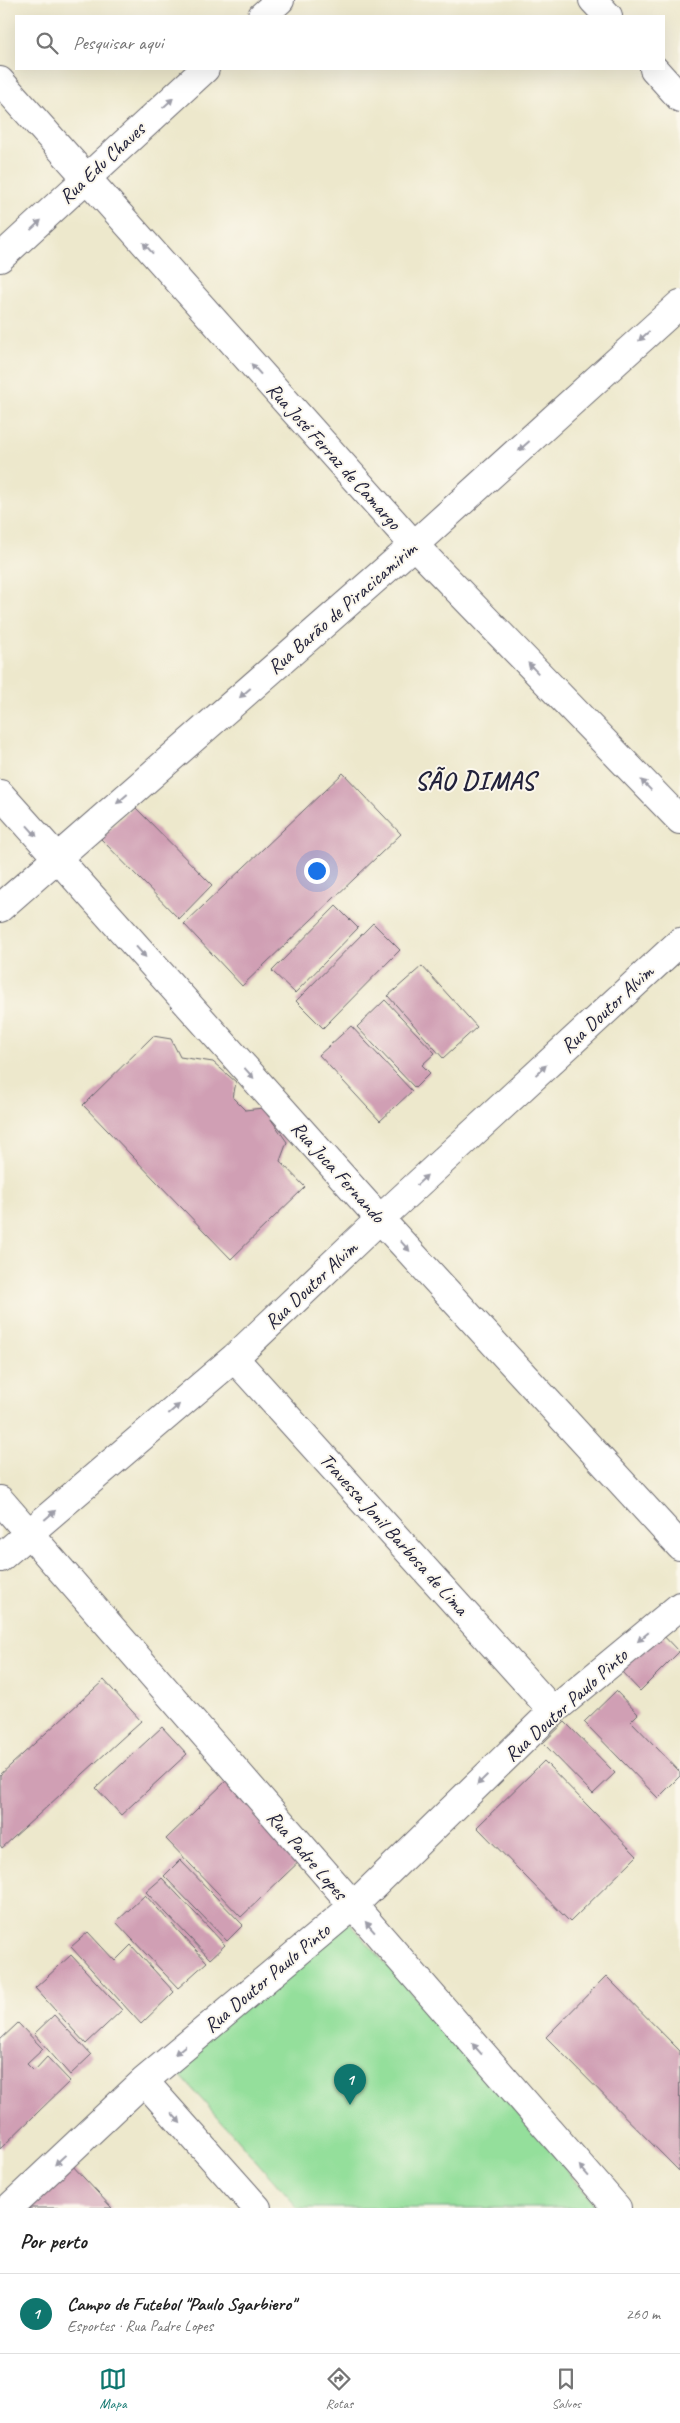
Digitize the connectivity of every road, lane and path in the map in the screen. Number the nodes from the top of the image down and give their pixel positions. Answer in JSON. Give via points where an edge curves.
{"nodes":[{"id":1,"x":280,"y":0,"type":"edge"},
{"id":2,"x":593,"y":0,"type":"edge"},
{"id":3,"x":263,"y":15,"type":"edge"},
{"id":4,"x":607,"y":15,"type":"edge"},
{"id":5,"x":204,"y":70,"type":"edge"},
{"id":6,"x":655,"y":70,"type":"edge"},
{"id":7,"x":0,"y":81,"type":"edge"},
{"id":8,"x":680,"y":98,"type":"edge"},
{"id":9,"x":86,"y":178,"type":"junction"},
{"id":10,"x":0,"y":258,"type":"edge"},
{"id":11,"x":680,"y":304,"type":"edge"},
{"id":12,"x":414,"y":545,"type":"junction"},
{"id":13,"x":0,"y":794,"type":"edge"},
{"id":14,"x":680,"y":820,"type":"edge"},
{"id":15,"x":56,"y":857,"type":"junction"},
{"id":16,"x":0,"y":908,"type":"edge"},
{"id":17,"x":680,"y":942,"type":"edge"},
{"id":18,"x":380,"y":1219,"type":"junction"},
{"id":19,"x":234,"y":1358,"type":"junction"},
{"id":20,"x":0,"y":1500,"type":"edge"},
{"id":21,"x":28,"y":1534,"type":"junction"},
{"id":22,"x":680,"y":1546,"type":"edge"},
{"id":23,"x":0,"y":1558,"type":"edge"},
{"id":24,"x":680,"y":1606,"type":"edge"},
{"id":25,"x":553,"y":1712,"type":"junction"},
{"id":26,"x":352,"y":1907,"type":"junction"},
{"id":27,"x":144,"y":2081,"type":"junction"},
{"id":28,"x":7,"y":2201,"type":"edge"},
{"id":29,"x":257,"y":2208,"type":"edge"},
{"id":30,"x":617,"y":2208,"type":"edge"}],
"edges":[{"from":1,"to":3,"type":"street"},
{"from":2,"to":4,"type":"street"},
{"from":9,"to":5,"type":"street","name":"Rua Edu Chaves","one_way":true},
{"from":6,"to":8,"type":"street"},
{"from":7,"to":9,"type":"street","name":"Rua José Ferraz de Camargo"},
{"from":10,"to":9,"type":"street","name":"Rua Edu Chaves","one_way":true},
{"from":12,"to":9,"type":"street","name":"Rua José Ferraz de Camargo","one_way":true},
{"from":11,"to":12,"type":"street","name":"Rua Barão de Piracicamirim","one_way":true},
{"from":14,"to":12,"type":"street","name":"Rua José Ferraz de Camargo","one_way":true},
{"from":12,"to":15,"type":"street","name":"Rua Barão de Piracicamirim","one_way":true},
{"from":13,"to":15,"type":"street","name":"Rua Juca Fernando","one_way":true},
{"from":15,"to":16,"type":"street","name":"Rua Barão de Piracicamirim"},
{"from":15,"to":18,"type":"street","name":"Rua Juca Fernando","one_way":true},
{"from":18,"to":17,"type":"street","name":"Rua Doutor Alvim","one_way":true},
{"from":18,"to":19,"type":"street","name":"Rua Doutor Alvim"},
{"from":18,"to":22,"type":"street","name":"Rua Juca Fernando","one_way":true},
{"from":21,"to":19,"type":"street","name":"Rua Doutor Alvim","one_way":true},
{"from":19,"to":25,"type":"street","name":"Travessa Jonil Barbosa de Lima"},
{"from":20,"to":21,"type":"street","name":"Rua Padre Lopes"},
{"from":21,"to":23,"type":"street","name":"Rua Doutor Alvim"},
{"from":21,"to":26,"type":"street","name":"Rua Padre Lopes"},
{"from":24,"to":25,"type":"street","name":"Rua Doutor Paulo Pinto","one_way":true},
{"from":25,"to":26,"type":"street","name":"Rua Doutor Paulo Pinto","one_way":true},
{"from":26,"to":27,"type":"street","name":"Rua Doutor Paulo Pinto","one_way":true},
{"from":30,"to":26,"type":"street","name":"Rua Padre Lopes","one_way":true},
{"from":27,"to":28,"type":"street","name":"Rua Doutor Paulo Pinto","one_way":true},
{"from":27,"to":29,"type":"street","one_way":true}]}
